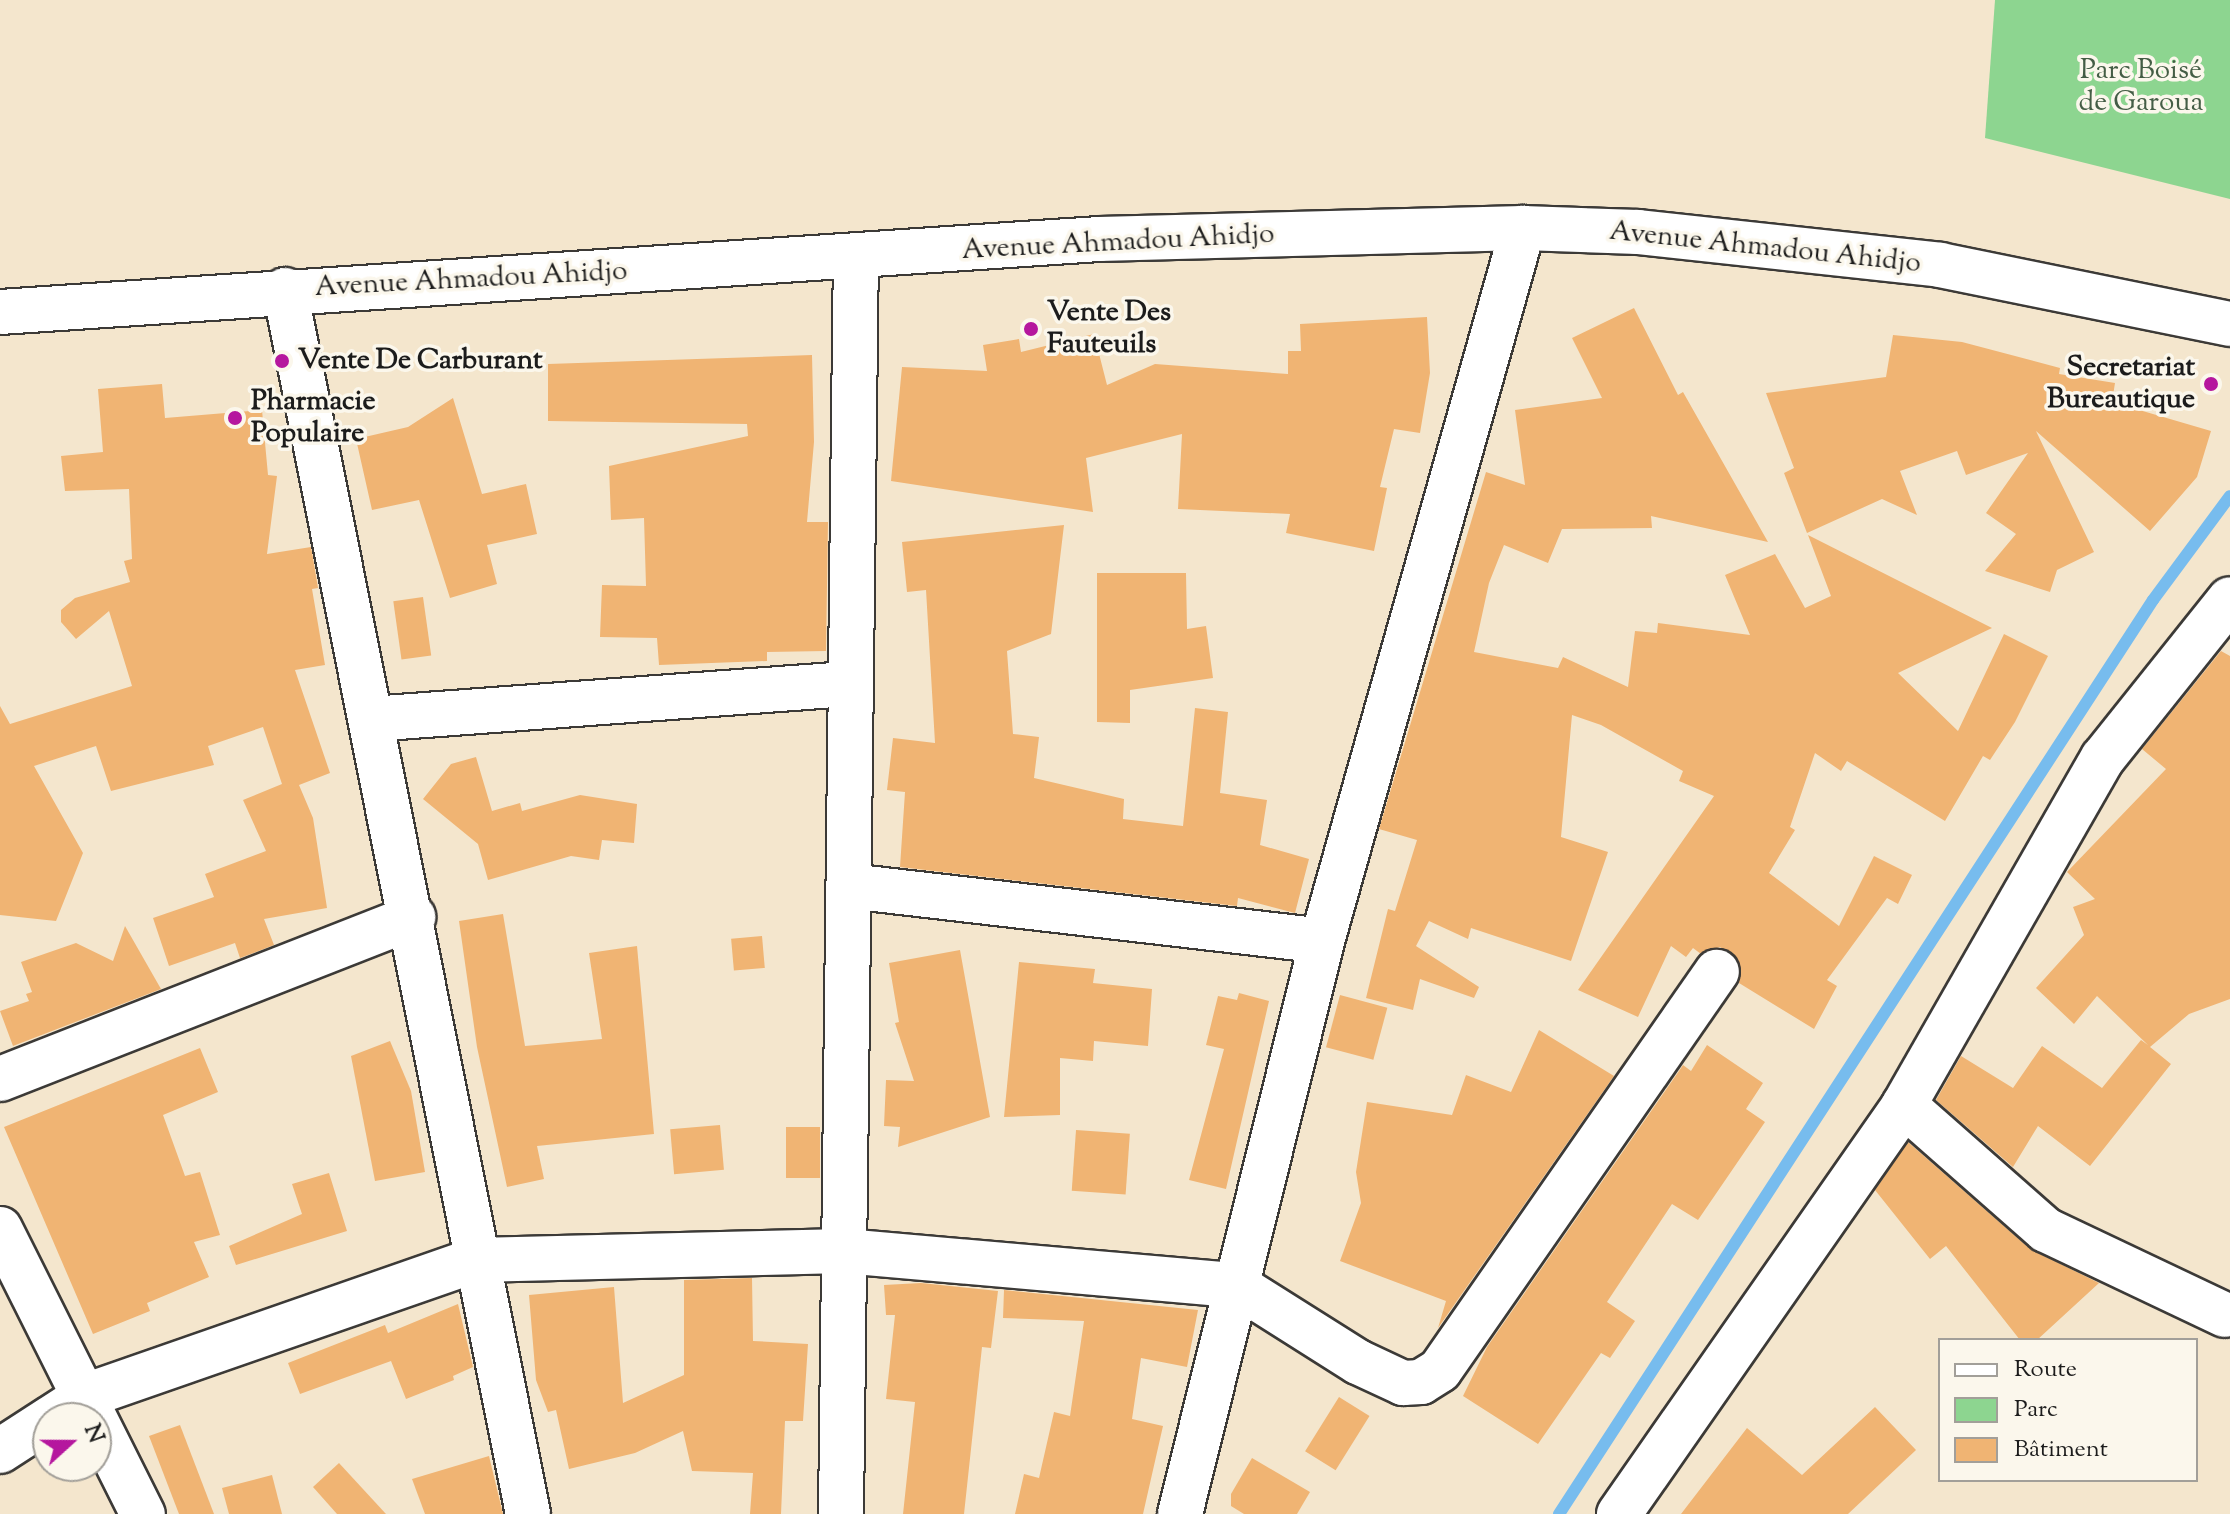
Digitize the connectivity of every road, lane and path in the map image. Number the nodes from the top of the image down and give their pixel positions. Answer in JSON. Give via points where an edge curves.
{"nodes":[{"id":1,"x":1523,"y":228,"type":"junction"},
{"id":2,"x":856,"y":258,"type":"junction"},
{"id":3,"x":285,"y":290,"type":"junction"},
{"id":4,"x":0,"y":312,"type":"edge"},
{"id":5,"x":2230,"y":324,"type":"edge"},
{"id":6,"x":2230,"y":599,"type":"edge"},
{"id":7,"x":851,"y":684,"type":"junction"},
{"id":8,"x":371,"y":719,"type":"junction"},
{"id":9,"x":849,"y":886,"type":"junction"},
{"id":10,"x":413,"y":917,"type":"junction"},
{"id":11,"x":1322,"y":941,"type":"junction"},
{"id":12,"x":1717,"y":972,"type":"dead end"},
{"id":13,"x":0,"y":1079,"type":"edge"},
{"id":14,"x":1904,"y":1105,"type":"junction"},
{"id":15,"x":0,"y":1229,"type":"edge"},
{"id":16,"x":844,"y":1251,"type":"junction"},
{"id":17,"x":476,"y":1260,"type":"junction"},
{"id":18,"x":1236,"y":1285,"type":"junction"},
{"id":19,"x":2225,"y":1315,"type":"dead end"},
{"id":20,"x":58,"y":1402,"type":"edge"},
{"id":21,"x":86,"y":1402,"type":"edge"},
{"id":22,"x":32,"y":1430,"type":"edge"},
{"id":23,"x":0,"y":1451,"type":"edge"},
{"id":24,"x":112,"y":1475,"type":"edge"},
{"id":25,"x":1621,"y":1513,"type":"edge"},
{"id":26,"x":143,"y":1514,"type":"edge"},
{"id":27,"x":528,"y":1514,"type":"edge"},
{"id":28,"x":841,"y":1514,"type":"edge"},
{"id":29,"x":1180,"y":1514,"type":"edge"}],
"edges":[{"from":1,"to":2,"type":"street","name":"Avenue Ahmadou Ahidjo","via":[[1099,239]]},
{"from":1,"to":5,"type":"street","name":"Avenue Ahmadou Ahidjo","via":[[1638,232],[1940,265]]},
{"from":1,"to":11,"type":"street"},
{"from":2,"to":3,"type":"street","name":"Avenue Ahmadou Ahidjo"},
{"from":2,"to":7,"type":"street"},
{"from":3,"to":4,"type":"street","name":"Avenue Ahmadou Ahidjo"},
{"from":3,"to":8,"type":"street"},
{"from":6,"to":14,"type":"street","via":[[2103,758]]},
{"from":7,"to":8,"type":"street"},
{"from":7,"to":9,"type":"street"},
{"from":8,"to":10,"type":"street"},
{"from":9,"to":11,"type":"street"},
{"from":9,"to":16,"type":"street"},
{"from":10,"to":13,"type":"street"},
{"from":10,"to":17,"type":"street"},
{"from":11,"to":18,"type":"street"},
{"from":12,"to":18,"type":"street","via":[[1440,1370],[1421,1382],[1403,1383],[1358,1362]]},
{"from":14,"to":19,"type":"street","via":[[2046,1230]]},
{"from":14,"to":25,"type":"street"},
{"from":15,"to":20,"type":"street"},
{"from":16,"to":17,"type":"street"},
{"from":16,"to":18,"type":"street"},
{"from":16,"to":28,"type":"street"},
{"from":17,"to":21,"type":"street"},
{"from":17,"to":27,"type":"street"},
{"from":18,"to":29,"type":"street"},
{"from":22,"to":23,"type":"street"},
{"from":24,"to":26,"type":"street"}]}
